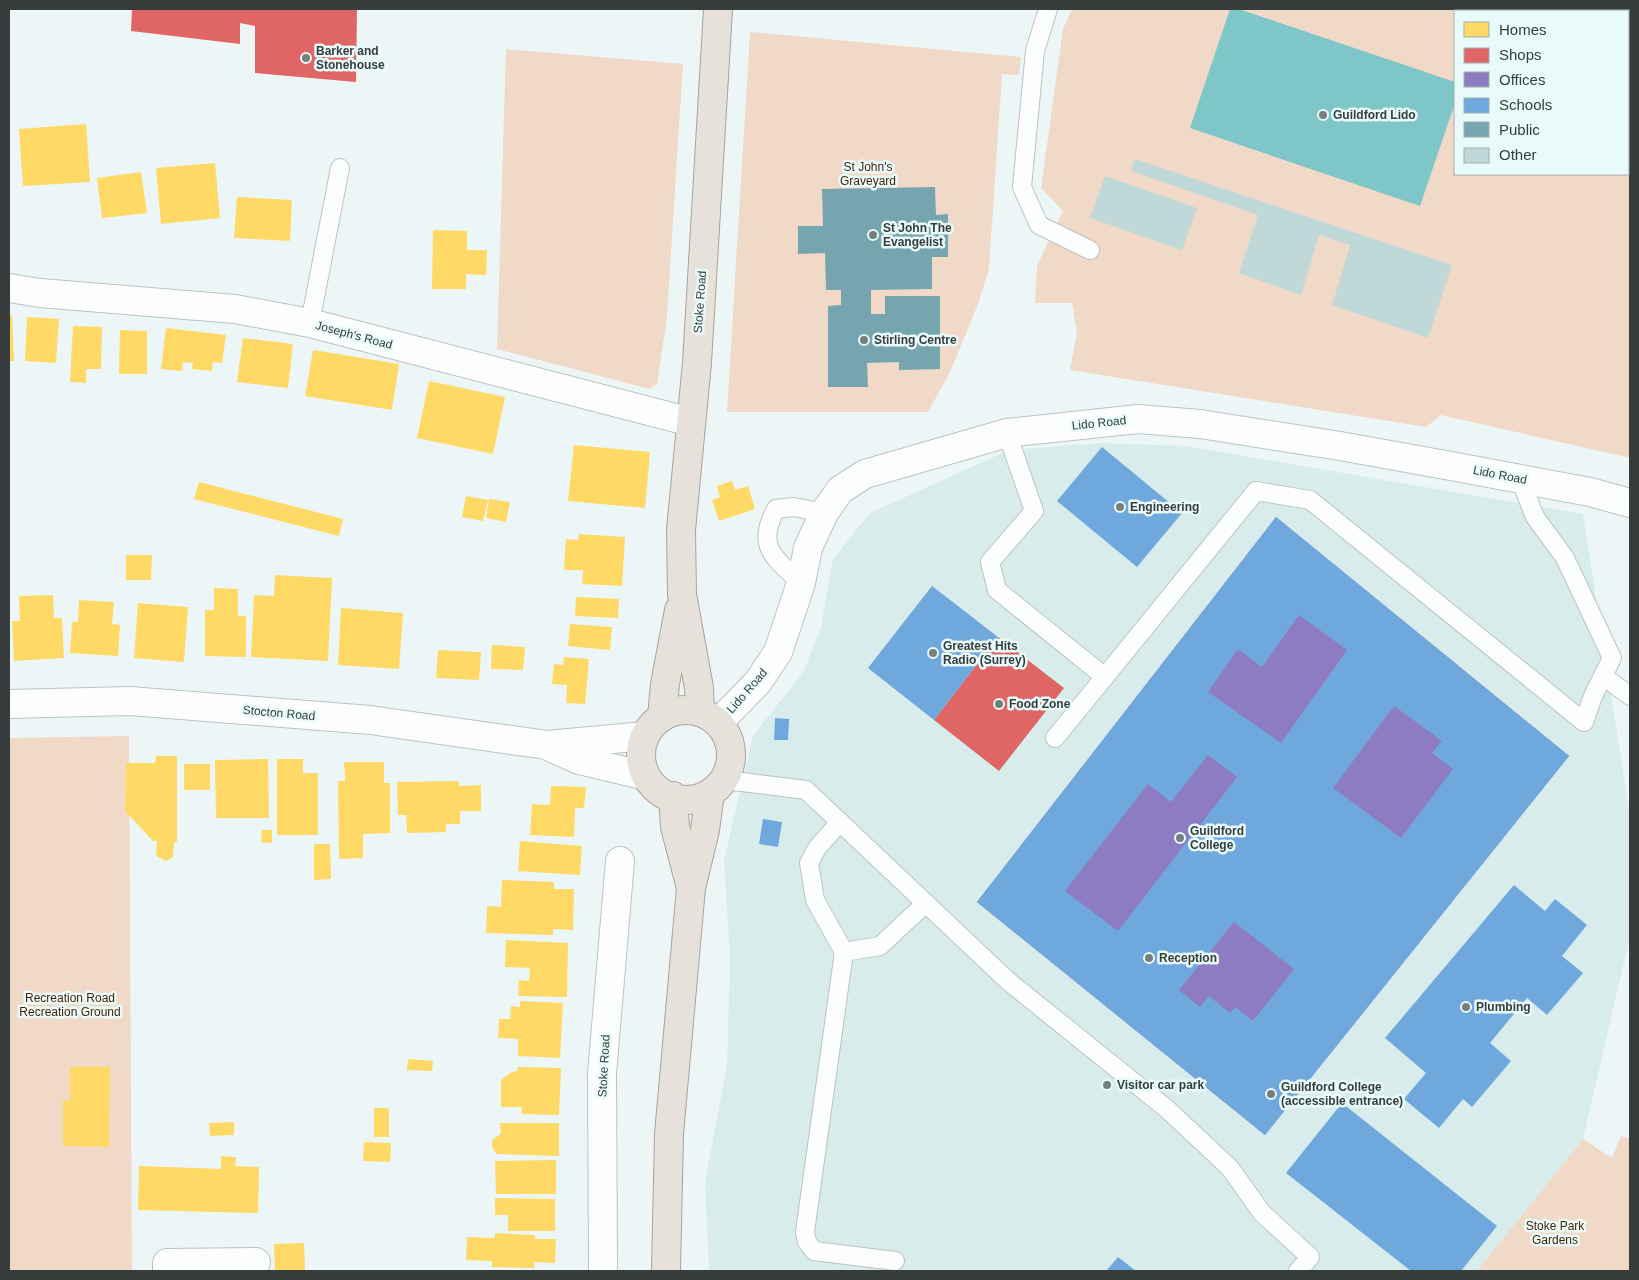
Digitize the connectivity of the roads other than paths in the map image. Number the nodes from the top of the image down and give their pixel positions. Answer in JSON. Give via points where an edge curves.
{"nodes":[{"id":1,"x":718,"y":9,"type":"edge"},
{"id":2,"x":1048,"y":9,"type":"edge"},
{"id":3,"x":340,"y":168,"type":"dead end"},
{"id":4,"x":1090,"y":250,"type":"dead end"},
{"id":5,"x":9,"y":288,"type":"edge"},
{"id":6,"x":310,"y":324,"type":"junction"},
{"id":7,"x":691,"y":422,"type":"junction"},
{"id":8,"x":1007,"y":433,"type":"junction"},
{"id":9,"x":1520,"y":479,"type":"junction"},
{"id":10,"x":1630,"y":503,"type":"edge"},
{"id":11,"x":824,"y":513,"type":"junction"},
{"id":12,"x":801,"y":583,"type":"junction"},
{"id":13,"x":682,"y":594,"type":"junction"},
{"id":14,"x":1603,"y":676,"type":"junction"},
{"id":15,"x":1105,"y":677,"type":"junction"},
{"id":16,"x":1630,"y":696,"type":"edge"},
{"id":17,"x":9,"y":704,"type":"edge"},
{"id":18,"x":709,"y":718,"type":"junction"},
{"id":19,"x":654,"y":727,"type":"junction"},
{"id":20,"x":1055,"y":738,"type":"dead end"},
{"id":21,"x":547,"y":745,"type":"junction"},
{"id":22,"x":646,"y":776,"type":"junction"},
{"id":23,"x":716,"y":788,"type":"junction"},
{"id":24,"x":673,"y":796,"type":"junction"},
{"id":25,"x":840,"y":822,"type":"junction"},
{"id":26,"x":620,"y":861,"type":"dead end"},
{"id":27,"x":691,"y":888,"type":"junction"},
{"id":28,"x":926,"y":903,"type":"junction"},
{"id":29,"x":844,"y":952,"type":"junction"},
{"id":30,"x":895,"y":1261,"type":"dead end"},
{"id":31,"x":256,"y":1262,"type":"dead end"},
{"id":32,"x":167,"y":1271,"type":"edge"},
{"id":33,"x":603,"y":1271,"type":"edge"},
{"id":34,"x":666,"y":1271,"type":"edge"},
{"id":35,"x":1298,"y":1271,"type":"edge"}],
"edges":[{"from":1,"to":7,"type":"main road","name":"Stoke Road"},
{"from":2,"to":4,"type":"lane","via":[[1035,51],[1022,187],[1039,225]]},
{"from":3,"to":6,"type":"lane"},
{"from":5,"to":6,"type":"street","name":"Joseph's Road","via":[[40,294],[234,309]]},
{"from":6,"to":7,"type":"street","name":"Joseph's Road"},
{"from":7,"to":13,"type":"main road","name":"Stoke Road","via":[[681,530]]},
{"from":8,"to":9,"type":"street","name":"Lido Road","via":[[1138,419],[1200,424]]},
{"from":8,"to":11,"type":"street","name":"Lido Road","via":[[865,474],[840,490]]},
{"from":8,"to":15,"type":"lane","via":[[1034,511],[990,562],[997,590]]},
{"from":9,"to":10,"type":"street","name":"Lido Road"},
{"from":9,"to":14,"type":"lane","via":[[1535,517],[1566,558],[1612,658]]},
{"from":11,"to":12,"type":"street","name":"Lido Road","via":[[808,548]]},
{"from":11,"to":12,"type":"lane","via":[[794,507],[776,509],[768,523],[767,538],[772,555]]},
{"from":12,"to":18,"type":"street","name":"Lido Road","via":[[778,652],[758,682]]},
{"from":13,"to":18,"type":"main road","name":"Stoke Road","via":[[698,688]]},
{"from":13,"to":19,"type":"main road","name":"Stoke Road"},
{"from":14,"to":15,"type":"lane","via":[[1584,722],[1310,500],[1256,491]]},
{"from":14,"to":16,"type":"lane"},
{"from":15,"to":20,"type":"lane"},
{"from":17,"to":21,"type":"street","name":"Stocton Road","via":[[130,701],[370,720]]},
{"from":18,"to":19,"type":"main road","via":[[679,710]]},
{"from":18,"to":23,"type":"main road","name":"Stoke Road","via":[[728,736],[731,748],[728,772]]},
{"from":19,"to":21,"type":"street","name":"Stocton Road"},
{"from":19,"to":22,"type":"main road","name":"Stoke Road","via":[[641,749],[641,763]]},
{"from":21,"to":22,"type":"street","name":"Stocton Road","via":[[579,760]]},
{"from":22,"to":24,"type":"main road","via":[[655,788]]},
{"from":23,"to":24,"type":"main road","via":[[697,799]]},
{"from":23,"to":25,"type":"lane","via":[[734,781],[806,790]]},
{"from":23,"to":27,"type":"main road","name":"Stoke Road"},
{"from":24,"to":27,"type":"main road","name":"Stoke Road","via":[[675,827]]},
{"from":25,"to":28,"type":"lane"},
{"from":25,"to":29,"type":"lane","via":[[817,848],[809,863],[815,900]]},
{"from":26,"to":33,"type":"street","name":"Stoke Road","via":[[602,1074]]},
{"from":27,"to":34,"type":"main road","name":"Stoke Road","via":[[669,1134]]},
{"from":28,"to":29,"type":"lane","via":[[880,946]]},
{"from":28,"to":35,"type":"lane","via":[[1008,981],[1167,1109],[1230,1168],[1262,1213],[1310,1257]]},
{"from":29,"to":30,"type":"lane","via":[[805,1232],[814,1251]]},
{"from":31,"to":32,"type":"street","via":[[167,1263]]}]}
